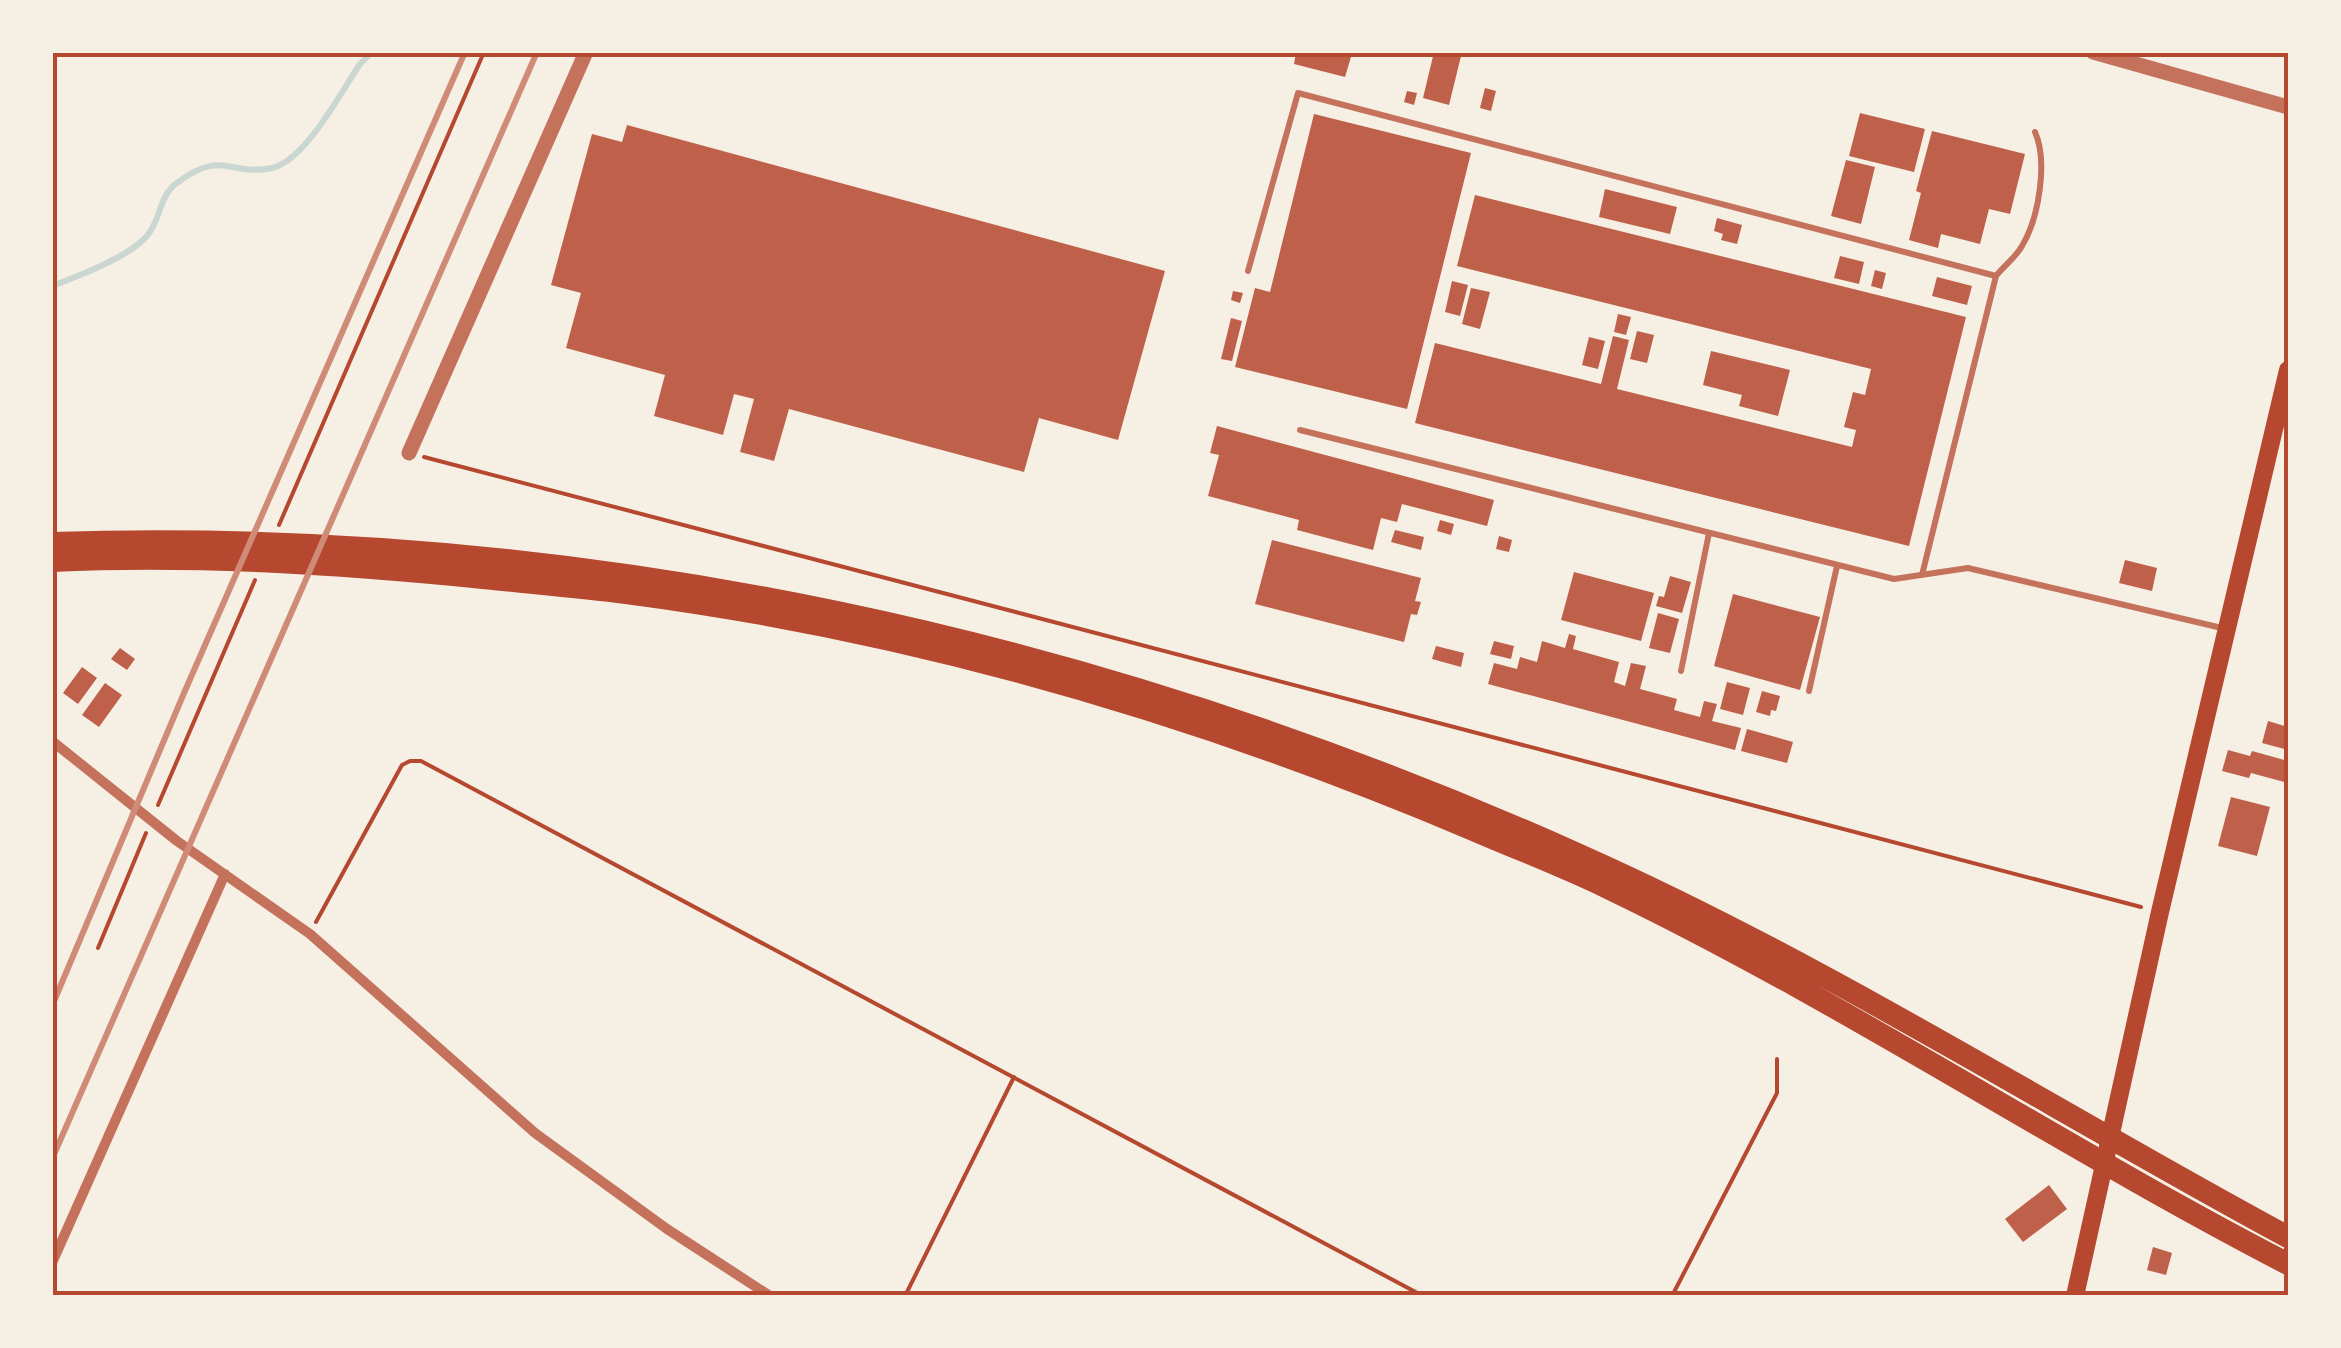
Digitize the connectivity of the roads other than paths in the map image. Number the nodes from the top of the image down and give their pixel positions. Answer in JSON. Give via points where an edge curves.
{"nodes":[{"id":1,"x":586,"y":52,"type":"edge"},
{"id":2,"x":2093,"y":52,"type":"edge"},
{"id":3,"x":2288,"y":107,"type":"edge"},
{"id":4,"x":2035,"y":132,"type":"dead end"},
{"id":5,"x":1248,"y":271,"type":"dead end"},
{"id":6,"x":1996,"y":276,"type":"junction"},
{"id":7,"x":2288,"y":370,"type":"edge"},
{"id":8,"x":1300,"y":430,"type":"dead end"},
{"id":9,"x":409,"y":453,"type":"road end"},
{"id":10,"x":1709,"y":533,"type":"junction"},
{"id":11,"x":52,"y":543,"type":"edge"},
{"id":12,"x":52,"y":562,"type":"edge"},
{"id":13,"x":1837,"y":566,"type":"junction"},
{"id":14,"x":1922,"y":575,"type":"junction"},
{"id":15,"x":2227,"y":630,"type":"junction"},
{"id":16,"x":1682,"y":671,"type":"dead end"},
{"id":17,"x":1810,"y":691,"type":"dead end"},
{"id":18,"x":52,"y":741,"type":"edge"},
{"id":19,"x":225,"y":874,"type":"junction"},
{"id":20,"x":2288,"y":1237,"type":"edge"},
{"id":21,"x":52,"y":1262,"type":"edge"},
{"id":22,"x":2288,"y":1268,"type":"edge"},
{"id":23,"x":770,"y":1296,"type":"edge"},
{"id":24,"x":2076,"y":1296,"type":"edge"}],
"edges":[{"from":1,"to":9,"type":"street"},
{"from":2,"to":3,"type":"street"},
{"from":4,"to":6,"type":"lane","via":[[2043,163],[2037,199],[2022,247]]},
{"from":5,"to":6,"type":"lane","via":[[1298,94]]},
{"from":6,"to":14,"type":"lane"},
{"from":7,"to":15,"type":"main road"},
{"from":8,"to":10,"type":"lane"},
{"from":10,"to":13,"type":"lane"},
{"from":10,"to":16,"type":"lane"},
{"from":11,"to":20,"type":"highway","via":[[304,544],[632,576],[807,605],[979,644],[1232,716],[1422,787],[1768,946]]},
{"from":12,"to":22,"type":"highway","via":[[378,568],[628,594],[966,658],[1085,690],[1248,742],[1604,886],[1732,951]]},
{"from":13,"to":14,"type":"lane","via":[[1894,580]]},
{"from":13,"to":17,"type":"lane"},
{"from":14,"to":15,"type":"lane","via":[[1968,568]]},
{"from":15,"to":24,"type":"main road"},
{"from":18,"to":19,"type":"street"},
{"from":19,"to":21,"type":"street"},
{"from":19,"to":23,"type":"street","via":[[310,934],[535,1133]]}]}
